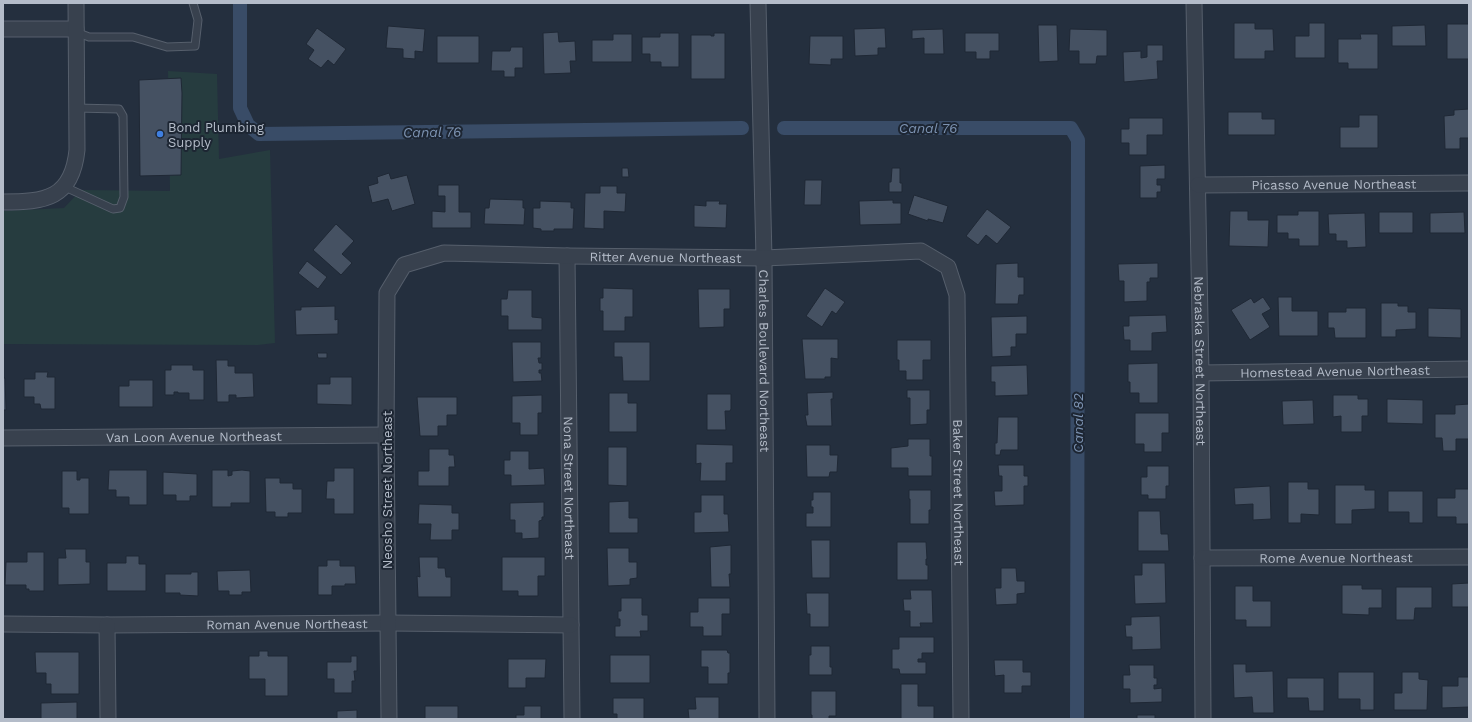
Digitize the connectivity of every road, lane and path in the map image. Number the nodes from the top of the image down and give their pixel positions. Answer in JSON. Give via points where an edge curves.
{"nodes":[{"id":1,"x":76,"y":3,"type":"edge"},
{"id":2,"x":193,"y":3,"type":"edge"},
{"id":3,"x":758,"y":3,"type":"edge"},
{"id":4,"x":1194,"y":3,"type":"edge"},
{"id":5,"x":3,"y":29,"type":"edge"},
{"id":6,"x":76,"y":30,"type":"junction"},
{"id":7,"x":76,"y":108,"type":"junction"},
{"id":8,"x":1469,"y":183,"type":"edge"},
{"id":9,"x":1198,"y":184,"type":"junction"},
{"id":10,"x":63,"y":188,"type":"junction"},
{"id":11,"x":3,"y":202,"type":"edge"},
{"id":12,"x":567,"y":256,"type":"junction"},
{"id":13,"x":764,"y":258,"type":"junction"},
{"id":14,"x":404,"y":265,"type":"joint"},
{"id":15,"x":948,"y":267,"type":"joint"},
{"id":16,"x":1469,"y":369,"type":"edge"},
{"id":17,"x":1201,"y":372,"type":"junction"},
{"id":18,"x":386,"y":435,"type":"junction"},
{"id":19,"x":3,"y":438,"type":"edge"},
{"id":20,"x":1202,"y":558,"type":"junction"},
{"id":21,"x":1469,"y":558,"type":"edge"},
{"id":22,"x":388,"y":623,"type":"junction"},
{"id":23,"x":3,"y":624,"type":"edge"},
{"id":24,"x":106,"y":625,"type":"junction"},
{"id":25,"x":571,"y":625,"type":"junction"},
{"id":26,"x":108,"y":719,"type":"edge"},
{"id":27,"x":389,"y":719,"type":"edge"},
{"id":28,"x":572,"y":719,"type":"edge"},
{"id":29,"x":767,"y":719,"type":"edge"},
{"id":30,"x":961,"y":719,"type":"edge"},
{"id":31,"x":1203,"y":719,"type":"edge"}],
"edges":[{"from":1,"to":6,"type":"street"},
{"from":2,"to":6,"type":"lane","via":[[198,20],[195,46],[168,47],[134,37],[89,37]]},
{"from":3,"to":13,"type":"street","name":"Charles Boulevard Northeast"},
{"from":4,"to":9,"type":"street","name":"Nebraska Street Northeast"},
{"from":5,"to":6,"type":"street"},
{"from":6,"to":7,"type":"street"},
{"from":7,"to":10,"type":"street","via":[[75,164]]},
{"from":7,"to":10,"type":"lane","via":[[119,109],[123,116],[124,197],[120,208],[113,209]]},
{"from":8,"to":9,"type":"street","name":"Picasso Avenue Northeast"},
{"from":9,"to":17,"type":"street","name":"Nebraska Street Northeast"},
{"from":10,"to":11,"type":"street","via":[[42,199]]},
{"from":12,"to":13,"type":"street","name":"Ritter Avenue Northeast"},
{"from":12,"to":14,"type":"street","name":"Ritter Avenue Northeast","via":[[444,253]]},
{"from":12,"to":25,"type":"street","name":"Nona Street Northeast"},
{"from":13,"to":15,"type":"street","name":"Ritter Avenue Northeast","via":[[922,251]]},
{"from":13,"to":29,"type":"street","name":"Charles Boulevard Northeast"},
{"from":14,"to":18,"type":"street","name":"Neosho Street Northeast","via":[[387,293]]},
{"from":15,"to":30,"type":"street","name":"Baker Street Northeast","via":[[957,295]]},
{"from":16,"to":17,"type":"street","name":"Homestead Avenue Northeast"},
{"from":17,"to":20,"type":"street","name":"Nebraska Street Northeast"},
{"from":18,"to":19,"type":"street","name":"Van Loon Avenue Northeast"},
{"from":18,"to":22,"type":"street","name":"Neosho Street Northeast"},
{"from":20,"to":21,"type":"street","name":"Rome Avenue Northeast"},
{"from":20,"to":31,"type":"street","name":"Nebraska Street Northeast"},
{"from":22,"to":24,"type":"street","name":"Roman Avenue Northeast"},
{"from":22,"to":25,"type":"street","name":"Roman Avenue Northeast"},
{"from":22,"to":27,"type":"street","name":"Neosho Street Northeast"},
{"from":23,"to":24,"type":"street","name":"Roman Avenue Northeast"},
{"from":24,"to":26,"type":"street"},
{"from":25,"to":28,"type":"street","name":"Nona Street Northeast"}]}
